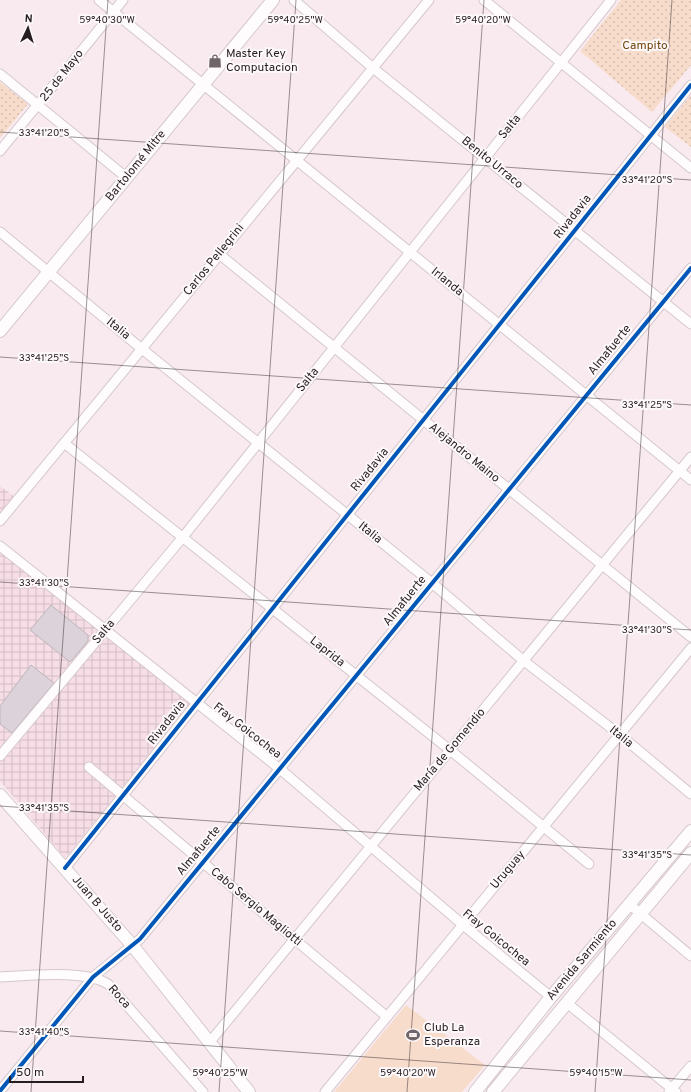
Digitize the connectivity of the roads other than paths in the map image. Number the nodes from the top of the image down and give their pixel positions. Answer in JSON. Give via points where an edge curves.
{"nodes":[{"id":1,"x":99,"y":0,"type":"edge"},
{"id":2,"x":123,"y":0,"type":"edge"},
{"id":3,"x":273,"y":0,"type":"edge"},
{"id":4,"x":294,"y":0,"type":"edge"},
{"id":5,"x":429,"y":0,"type":"edge"},
{"id":6,"x":484,"y":0,"type":"edge"},
{"id":7,"x":612,"y":0,"type":"edge"},
{"id":8,"x":113,"y":12,"type":"junction"},
{"id":9,"x":561,"y":64,"type":"junction"},
{"id":10,"x":373,"y":68,"type":"junction"},
{"id":11,"x":0,"y":74,"type":"edge"},
{"id":12,"x":203,"y":84,"type":"junction"},
{"id":13,"x":691,"y":85,"type":"edge"},
{"id":14,"x":39,"y":105,"type":"junction"},
{"id":15,"x":651,"y":135,"type":"junction"},
{"id":16,"x":0,"y":151,"type":"edge"},
{"id":17,"x":486,"y":157,"type":"junction"},
{"id":18,"x":297,"y":160,"type":"junction"},
{"id":19,"x":691,"y":168,"type":"edge"},
{"id":20,"x":127,"y":178,"type":"junction"},
{"id":21,"x":575,"y":231,"type":"junction"},
{"id":22,"x":0,"y":232,"type":"edge"},
{"id":23,"x":410,"y":252,"type":"junction"},
{"id":24,"x":219,"y":254,"type":"junction"},
{"id":25,"x":691,"y":268,"type":"edge"},
{"id":26,"x":48,"y":272,"type":"junction"},
{"id":27,"x":663,"y":302,"type":"junction"},
{"id":28,"x":500,"y":324,"type":"junction"},
{"id":29,"x":691,"y":324,"type":"edge"},
{"id":30,"x":0,"y":332,"type":"edge"},
{"id":31,"x":334,"y":347,"type":"junction"},
{"id":32,"x":142,"y":349,"type":"junction"},
{"id":33,"x":587,"y":395,"type":"junction"},
{"id":34,"x":423,"y":420,"type":"junction"},
{"id":35,"x":258,"y":442,"type":"junction"},
{"id":36,"x":64,"y":443,"type":"junction"},
{"id":37,"x":691,"y":457,"type":"edge"},
{"id":38,"x":680,"y":471,"type":"junction"},
{"id":39,"x":691,"y":480,"type":"edge"},
{"id":40,"x":509,"y":490,"type":"junction"},
{"id":41,"x":348,"y":514,"type":"junction"},
{"id":42,"x":0,"y":521,"type":"edge"},
{"id":43,"x":182,"y":537,"type":"junction"},
{"id":44,"x":0,"y":546,"type":"edge"},
{"id":45,"x":602,"y":565,"type":"junction"},
{"id":46,"x":432,"y":583,"type":"junction"},
{"id":47,"x":272,"y":608,"type":"junction"},
{"id":48,"x":105,"y":630,"type":"junction"},
{"id":49,"x":691,"y":637,"type":"edge"},
{"id":50,"x":691,"y":648,"type":"edge"},
{"id":51,"x":524,"y":661,"type":"junction"},
{"id":52,"x":357,"y":675,"type":"junction"},
{"id":53,"x":195,"y":703,"type":"junction"},
{"id":54,"x":620,"y":735,"type":"junction"},
{"id":55,"x":450,"y":750,"type":"junction"},
{"id":56,"x":0,"y":756,"type":"edge"},
{"id":57,"x":89,"y":767,"type":"dead end"},
{"id":58,"x":280,"y":769,"type":"junction"},
{"id":59,"x":691,"y":794,"type":"edge"},
{"id":60,"x":0,"y":795,"type":"edge"},
{"id":61,"x":123,"y":795,"type":"junction"},
{"id":62,"x":544,"y":827,"type":"junction"},
{"id":63,"x":691,"y":831,"type":"edge"},
{"id":64,"x":370,"y":847,"type":"junction"},
{"id":65,"x":691,"y":854,"type":"edge"},
{"id":66,"x":202,"y":862,"type":"junction"},
{"id":67,"x":589,"y":864,"type":"dead end"},
{"id":68,"x":64,"y":868,"type":"junction"},
{"id":69,"x":629,"y":904,"type":"junction"},
{"id":70,"x":641,"y":915,"type":"junction"},
{"id":71,"x":462,"y":924,"type":"junction"},
{"id":72,"x":294,"y":939,"type":"junction"},
{"id":73,"x":132,"y":945,"type":"junction"},
{"id":74,"x":691,"y":956,"type":"edge"},
{"id":75,"x":0,"y":977,"type":"edge"},
{"id":76,"x":93,"y":978,"type":"junction"},
{"id":77,"x":551,"y":997,"type":"junction"},
{"id":78,"x":567,"y":1003,"type":"junction"},
{"id":79,"x":386,"y":1016,"type":"junction"},
{"id":80,"x":209,"y":1043,"type":"junction"},
{"id":81,"x":691,"y":1066,"type":"edge"},
{"id":82,"x":243,"y":1090,"type":"edge"},
{"id":83,"x":0,"y":1091,"type":"edge"},
{"id":84,"x":672,"y":1091,"type":"edge"},
{"id":85,"x":203,"y":1092,"type":"edge"},
{"id":86,"x":325,"y":1092,"type":"edge"},
{"id":87,"x":475,"y":1092,"type":"edge"},
{"id":88,"x":494,"y":1092,"type":"edge"}],
"edges":[{"from":1,"to":8,"type":"street","name":"Irlanda"},
{"from":2,"to":8,"type":"street","name":"25 de Mayo"},
{"from":3,"to":12,"type":"main road","name":"Bartolomé Mitre"},
{"from":4,"to":10,"type":"street","name":"Benito Urraco"},
{"from":5,"to":10,"type":"street","name":"Carlos Pellegrini"},
{"from":6,"to":9,"type":"street"},
{"from":7,"to":9,"type":"street","name":"Salta"},
{"from":8,"to":12,"type":"street","name":"Irlanda"},
{"from":8,"to":14,"type":"street","name":"25 de Mayo"},
{"from":9,"to":15,"type":"street"},
{"from":9,"to":17,"type":"street","name":"Salta"},
{"from":10,"to":17,"type":"street","name":"Benito Urraco"},
{"from":10,"to":18,"type":"street","name":"Carlos Pellegrini"},
{"from":11,"to":14,"type":"street"},
{"from":12,"to":18,"type":"street","name":"Irlanda"},
{"from":12,"to":20,"type":"main road","name":"Bartolomé Mitre"},
{"from":13,"to":15,"type":"street","name":"Rivadavia"},
{"from":14,"to":16,"type":"street","name":"25 de Mayo"},
{"from":14,"to":20,"type":"street"},
{"from":15,"to":19,"type":"street"},
{"from":15,"to":21,"type":"street","name":"Rivadavia"},
{"from":17,"to":21,"type":"street","name":"Benito Urraco"},
{"from":17,"to":23,"type":"street","name":"Salta"},
{"from":18,"to":23,"type":"street","name":"Irlanda"},
{"from":18,"to":24,"type":"street","name":"Carlos Pellegrini"},
{"from":20,"to":26,"type":"main road","name":"Bartolomé Mitre"},
{"from":21,"to":27,"type":"street","name":"Benito Urraco"},
{"from":21,"to":28,"type":"street","name":"Rivadavia"},
{"from":22,"to":26,"type":"street","name":"Italia"},
{"from":23,"to":28,"type":"street","name":"Irlanda"},
{"from":23,"to":31,"type":"street","name":"Salta"},
{"from":24,"to":31,"type":"street","name":"Alejandro Maino"},
{"from":24,"to":32,"type":"street","name":"Carlos Pellegrini"},
{"from":25,"to":27,"type":"street","name":"Almafuerte"},
{"from":26,"to":30,"type":"main road","name":"Bartolomé Mitre"},
{"from":26,"to":32,"type":"street","name":"Italia"},
{"from":27,"to":29,"type":"street","name":"Benito Urraco"},
{"from":27,"to":33,"type":"street","name":"Almafuerte"},
{"from":28,"to":33,"type":"street","name":"Irlanda"},
{"from":28,"to":34,"type":"street","name":"Rivadavia"},
{"from":31,"to":34,"type":"street","name":"Alejandro Maino"},
{"from":31,"to":35,"type":"street","name":"Salta"},
{"from":32,"to":35,"type":"street","name":"Italia"},
{"from":32,"to":36,"type":"street","name":"Carlos Pellegrini"},
{"from":33,"to":38,"type":"street","name":"Irlanda"},
{"from":33,"to":40,"type":"street","name":"Almafuerte"},
{"from":34,"to":40,"type":"street","name":"Alejandro Maino"},
{"from":34,"to":41,"type":"street","name":"Rivadavia"},
{"from":35,"to":41,"type":"street","name":"Italia"},
{"from":35,"to":43,"type":"street","name":"Salta"},
{"from":36,"to":42,"type":"street","name":"Carlos Pellegrini"},
{"from":36,"to":43,"type":"street","name":"Laprida"},
{"from":37,"to":38,"type":"street","name":"María de Gomendio"},
{"from":38,"to":39,"type":"street","name":"Irlanda"},
{"from":38,"to":45,"type":"street","name":"María de Gomendio"},
{"from":40,"to":45,"type":"street","name":"Alejandro Maino"},
{"from":40,"to":46,"type":"street","name":"Almafuerte"},
{"from":41,"to":46,"type":"street","name":"Italia"},
{"from":41,"to":47,"type":"street","name":"Rivadavia"},
{"from":43,"to":47,"type":"street","name":"Laprida"},
{"from":43,"to":48,"type":"street","name":"Salta"},
{"from":44,"to":48,"type":"street","name":"Fray Goicochea"},
{"from":45,"to":49,"type":"street","name":"Alejandro Maino"},
{"from":45,"to":51,"type":"street","name":"María de Gomendio"},
{"from":46,"to":51,"type":"street","name":"Italia"},
{"from":46,"to":52,"type":"street","name":"Almafuerte"},
{"from":47,"to":52,"type":"street","name":"Laprida"},
{"from":47,"to":53,"type":"street","name":"Rivadavia"},
{"from":48,"to":53,"type":"street","name":"Fray Goicochea"},
{"from":48,"to":56,"type":"street","name":"Salta"},
{"from":50,"to":54,"type":"street","name":"Uruguay"},
{"from":51,"to":54,"type":"street","name":"Italia"},
{"from":51,"to":55,"type":"street","name":"María de Gomendio"},
{"from":52,"to":55,"type":"street","name":"Laprida"},
{"from":52,"to":58,"type":"street","name":"Almafuerte"},
{"from":53,"to":58,"type":"street","name":"Fray Goicochea"},
{"from":53,"to":61,"type":"street","name":"Rivadavia"},
{"from":54,"to":59,"type":"street","name":"Italia"},
{"from":54,"to":62,"type":"street","name":"Uruguay"},
{"from":55,"to":62,"type":"street","name":"Laprida"},
{"from":55,"to":64,"type":"street","name":"María de Gomendio"},
{"from":57,"to":61,"type":"street","name":"Cabo Sergio Magliotti"},
{"from":58,"to":64,"type":"street","name":"Fray Goicochea"},
{"from":58,"to":66,"type":"street","name":"Almafuerte"},
{"from":60,"to":68,"type":"main road","name":"Juan B Justo"},
{"from":61,"to":66,"type":"street","name":"Cabo Sergio Magliotti"},
{"from":61,"to":68,"type":"street","name":"Rivadavia"},
{"from":62,"to":67,"type":"street","name":"Laprida"},
{"from":62,"to":71,"type":"street","name":"Uruguay"},
{"from":63,"to":69,"type":"main road","name":"Avenida Sarmiento"},
{"from":64,"to":71,"type":"street","name":"Fray Goicochea"},
{"from":64,"to":72,"type":"street","name":"María de Gomendio"},
{"from":65,"to":70,"type":"main road","name":"Avenida Sarmiento"},
{"from":66,"to":72,"type":"street","name":"Cabo Sergio Magliotti"},
{"from":66,"to":73,"type":"street","name":"Almafuerte","via":[[140,939]]},
{"from":68,"to":73,"type":"main road","name":"Juan B Justo"},
{"from":69,"to":70,"type":"street"},
{"from":69,"to":77,"type":"main road","name":"Avenida Sarmiento"},
{"from":70,"to":74,"type":"street"},
{"from":70,"to":78,"type":"main road","name":"Avenida Sarmiento"},
{"from":71,"to":77,"type":"street","name":"Fray Goicochea"},
{"from":71,"to":79,"type":"street","name":"Uruguay"},
{"from":72,"to":79,"type":"street","name":"Cabo Sergio Magliotti"},
{"from":72,"to":80,"type":"street","name":"María de Gomendio"},
{"from":73,"to":76,"type":"street"},
{"from":73,"to":80,"type":"main road","name":"Juan B Justo"},
{"from":75,"to":76,"type":"street","name":"Roca","via":[[75,975]]},
{"from":76,"to":83,"type":"street"},
{"from":76,"to":85,"type":"street","name":"Roca","via":[[108,984]]},
{"from":77,"to":87,"type":"main road","name":"Avenida Sarmiento"},
{"from":78,"to":84,"type":"street"},
{"from":78,"to":88,"type":"main road","name":"Avenida Sarmiento"},
{"from":79,"to":86,"type":"street","name":"Uruguay"},
{"from":80,"to":82,"type":"main road","name":"Juan B Justo"},
{"from":81,"to":84,"type":"street"}]}
